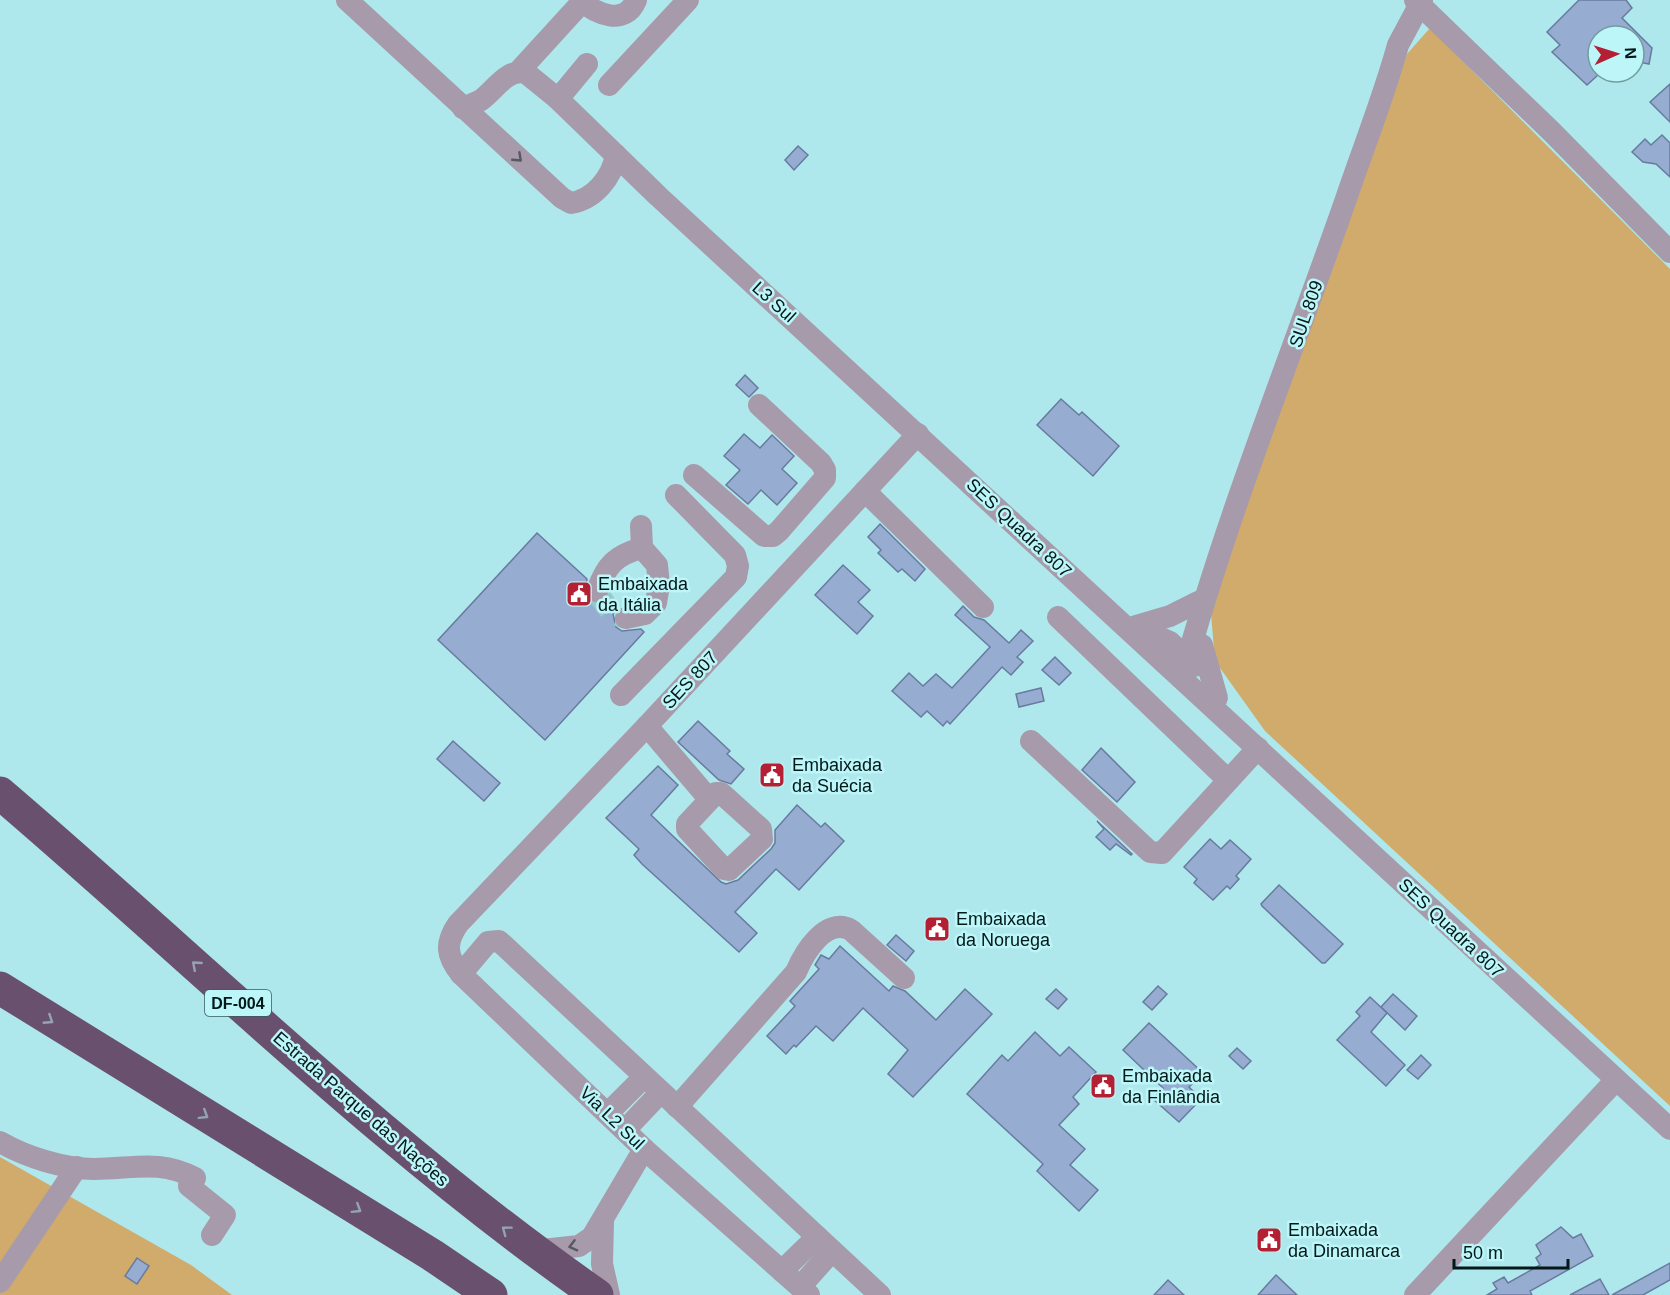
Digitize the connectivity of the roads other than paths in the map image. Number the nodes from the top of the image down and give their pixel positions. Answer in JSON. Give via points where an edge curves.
{"nodes":[{"id":1,"x":347,"y":0,"type":"edge"},
{"id":2,"x":636,"y":0,"type":"edge"},
{"id":3,"x":688,"y":0,"type":"edge"},
{"id":4,"x":581,"y":1,"type":"edge"},
{"id":5,"x":1417,"y":1,"type":"edge"},
{"id":6,"x":587,"y":64,"type":"dead end"},
{"id":7,"x":519,"y":71,"type":"junction"},
{"id":8,"x":609,"y":85,"type":"dead end"},
{"id":9,"x":558,"y":99,"type":"junction"},
{"id":10,"x":473,"y":109,"type":"junction"},
{"id":11,"x":620,"y":165,"type":"junction"},
{"id":12,"x":1670,"y":252,"type":"edge"},
{"id":13,"x":759,"y":405,"type":"dead end"},
{"id":14,"x":918,"y":434,"type":"junction"},
{"id":15,"x":694,"y":475,"type":"dead end"},
{"id":16,"x":865,"y":491,"type":"junction"},
{"id":17,"x":676,"y":495,"type":"dead end"},
{"id":18,"x":597,"y":591,"type":"dead end"},
{"id":19,"x":1100,"y":602,"type":"junction"},
{"id":20,"x":1200,"y":605,"type":"junction"},
{"id":21,"x":983,"y":607,"type":"dead end"},
{"id":22,"x":626,"y":618,"type":"dead end"},
{"id":23,"x":1129,"y":624,"type":"junction"},
{"id":24,"x":1165,"y":649,"type":"junction"},
{"id":25,"x":1185,"y":668,"type":"junction"},
{"id":26,"x":621,"y":695,"type":"dead end"},
{"id":27,"x":1217,"y":698,"type":"junction"},
{"id":28,"x":1233,"y":725,"type":"junction"},
{"id":29,"x":647,"y":726,"type":"junction"},
{"id":30,"x":1031,"y":741,"type":"dead end"},
{"id":31,"x":1258,"y":748,"type":"junction"},
{"id":32,"x":1228,"y":780,"type":"junction"},
{"id":33,"x":0,"y":793,"type":"edge"},
{"id":34,"x":709,"y":799,"type":"dead end"},
{"id":35,"x":0,"y":822,"type":"edge"},
{"id":36,"x":131,"y":908,"type":"junction"},
{"id":37,"x":458,"y":924,"type":"joint"},
{"id":38,"x":461,"y":974,"type":"junction"},
{"id":39,"x":904,"y":978,"type":"dead end"},
{"id":40,"x":0,"y":988,"type":"edge"},
{"id":41,"x":644,"y":1077,"type":"junction"},
{"id":42,"x":1615,"y":1081,"type":"junction"},
{"id":43,"x":661,"y":1092,"type":"junction"},
{"id":44,"x":677,"y":1107,"type":"junction"},
{"id":45,"x":608,"y":1113,"type":"junction"},
{"id":46,"x":1670,"y":1129,"type":"edge"},
{"id":47,"x":625,"y":1130,"type":"junction"},
{"id":48,"x":0,"y":1142,"type":"edge"},
{"id":49,"x":644,"y":1149,"type":"junction"},
{"id":50,"x":76,"y":1167,"type":"junction"},
{"id":51,"x":603,"y":1222,"type":"junction"},
{"id":52,"x":212,"y":1235,"type":"dead end"},
{"id":53,"x":825,"y":1244,"type":"junction"},
{"id":54,"x":533,"y":1251,"type":"junction"},
{"id":55,"x":782,"y":1271,"type":"junction"},
{"id":56,"x":0,"y":1282,"type":"edge"},
{"id":57,"x":804,"y":1291,"type":"edge"},
{"id":58,"x":491,"y":1295,"type":"edge"},
{"id":59,"x":597,"y":1295,"type":"edge"},
{"id":60,"x":609,"y":1295,"type":"edge"},
{"id":61,"x":879,"y":1295,"type":"edge"},
{"id":62,"x":1415,"y":1295,"type":"edge"}],
"edges":[{"from":1,"to":10,"type":"street"},
{"from":2,"to":4,"type":"street","via":[[629,11],[616,16],[605,16]]},
{"from":3,"to":8,"type":"street"},
{"from":4,"to":7,"type":"street"},
{"from":5,"to":12,"type":"street"},
{"from":5,"to":20,"type":"street","name":"SUL 809"},
{"from":6,"to":9,"type":"street"},
{"from":7,"to":9,"type":"street","name":"L3 Sul"},
{"from":7,"to":10,"type":"street"},
{"from":9,"to":11,"type":"street","name":"L3 Sul"},
{"from":10,"to":11,"type":"street","one_way":true,"via":[[571,203],[589,197]]},
{"from":11,"to":14,"type":"street","name":"L3 Sul"},
{"from":13,"to":15,"type":"street","via":[[825,470],[825,478],[778,531],[773,536],[764,536]]},
{"from":14,"to":16,"type":"street","name":"SES 807"},
{"from":14,"to":19,"type":"street","name":"SES Quadra 807"},
{"from":16,"to":21,"type":"street"},
{"from":16,"to":29,"type":"street","name":"SES 807"},
{"from":17,"to":26,"type":"street","via":[[735,555],[736,577]]},
{"from":18,"to":22,"type":"street","via":[[604,573],[642,537],[657,565],[660,585],[656,603],[645,614]]},
{"from":19,"to":23,"type":"street","name":"SES Quadra 807"},
{"from":19,"to":32,"type":"street","via":[[1066,624]]},
{"from":20,"to":23,"type":"street"},
{"from":20,"to":24,"type":"street","name":"SUL 809"},
{"from":20,"to":25,"type":"street","name":"SUL 809"},
{"from":20,"to":27,"type":"street","via":[[1208,674]]},
{"from":23,"to":24,"type":"street","name":"SES Quadra 807"},
{"from":24,"to":25,"type":"street","name":"SES Quadra 807"},
{"from":25,"to":27,"type":"street","name":"SES Quadra 807"},
{"from":25,"to":28,"type":"street","name":"SES Quadra 807"},
{"from":27,"to":28,"type":"street","name":"SES Quadra 807"},
{"from":28,"to":31,"type":"street","name":"SES Quadra 807"},
{"from":29,"to":34,"type":"street"},
{"from":29,"to":37,"type":"street","name":"SES 807"},
{"from":30,"to":32,"type":"street","via":[[1155,853],[1162,853]]},
{"from":31,"to":32,"type":"street"},
{"from":31,"to":42,"type":"street","name":"SES Quadra 807"},
{"from":33,"to":36,"type":"highway","name":"Estrada Parque das Nações","number":"DF-004"},
{"from":35,"to":36,"type":"highway"},
{"from":54,"to":36,"type":"highway","name":"Estrada Parque das Nações","number":"DF-004","one_way":true,"via":[[365,1115]]},
{"from":37,"to":38,"type":"street","name":"Via L2 Sul","via":[[447,948]]},
{"from":38,"to":41,"type":"street","via":[[488,942],[499,941]]},
{"from":38,"to":45,"type":"street","name":"Via L2 Sul"},
{"from":39,"to":44,"type":"street","via":[[851,930],[834,927],[805,951],[796,972]]},
{"from":40,"to":58,"type":"highway","one_way":true},
{"from":41,"to":43,"type":"street"},
{"from":41,"to":45,"type":"street"},
{"from":42,"to":46,"type":"street","name":"SES Quadra 807"},
{"from":42,"to":62,"type":"street"},
{"from":43,"to":44,"type":"street"},
{"from":43,"to":47,"type":"street"},
{"from":44,"to":53,"type":"street"},
{"from":45,"to":47,"type":"street","name":"Via L2 Sul"},
{"from":47,"to":49,"type":"street","name":"Via L2 Sul"},
{"from":48,"to":50,"type":"street"},
{"from":49,"to":51,"type":"street"},
{"from":49,"to":55,"type":"street","name":"Via L2 Sul"},
{"from":50,"to":52,"type":"street","via":[[177,1169],[225,1215]]},
{"from":50,"to":56,"type":"street"},
{"from":51,"to":54,"type":"street","one_way":true,"via":[[592,1238],[579,1246]]},
{"from":51,"to":60,"type":"street","via":[[602,1264]]},
{"from":53,"to":55,"type":"street"},
{"from":53,"to":57,"type":"street"},
{"from":53,"to":61,"type":"street"},
{"from":54,"to":59,"type":"highway","name":"Estrada Parque das Nações","number":"DF-004"},
{"from":55,"to":57,"type":"street","name":"Via L2 Sul"}]}
